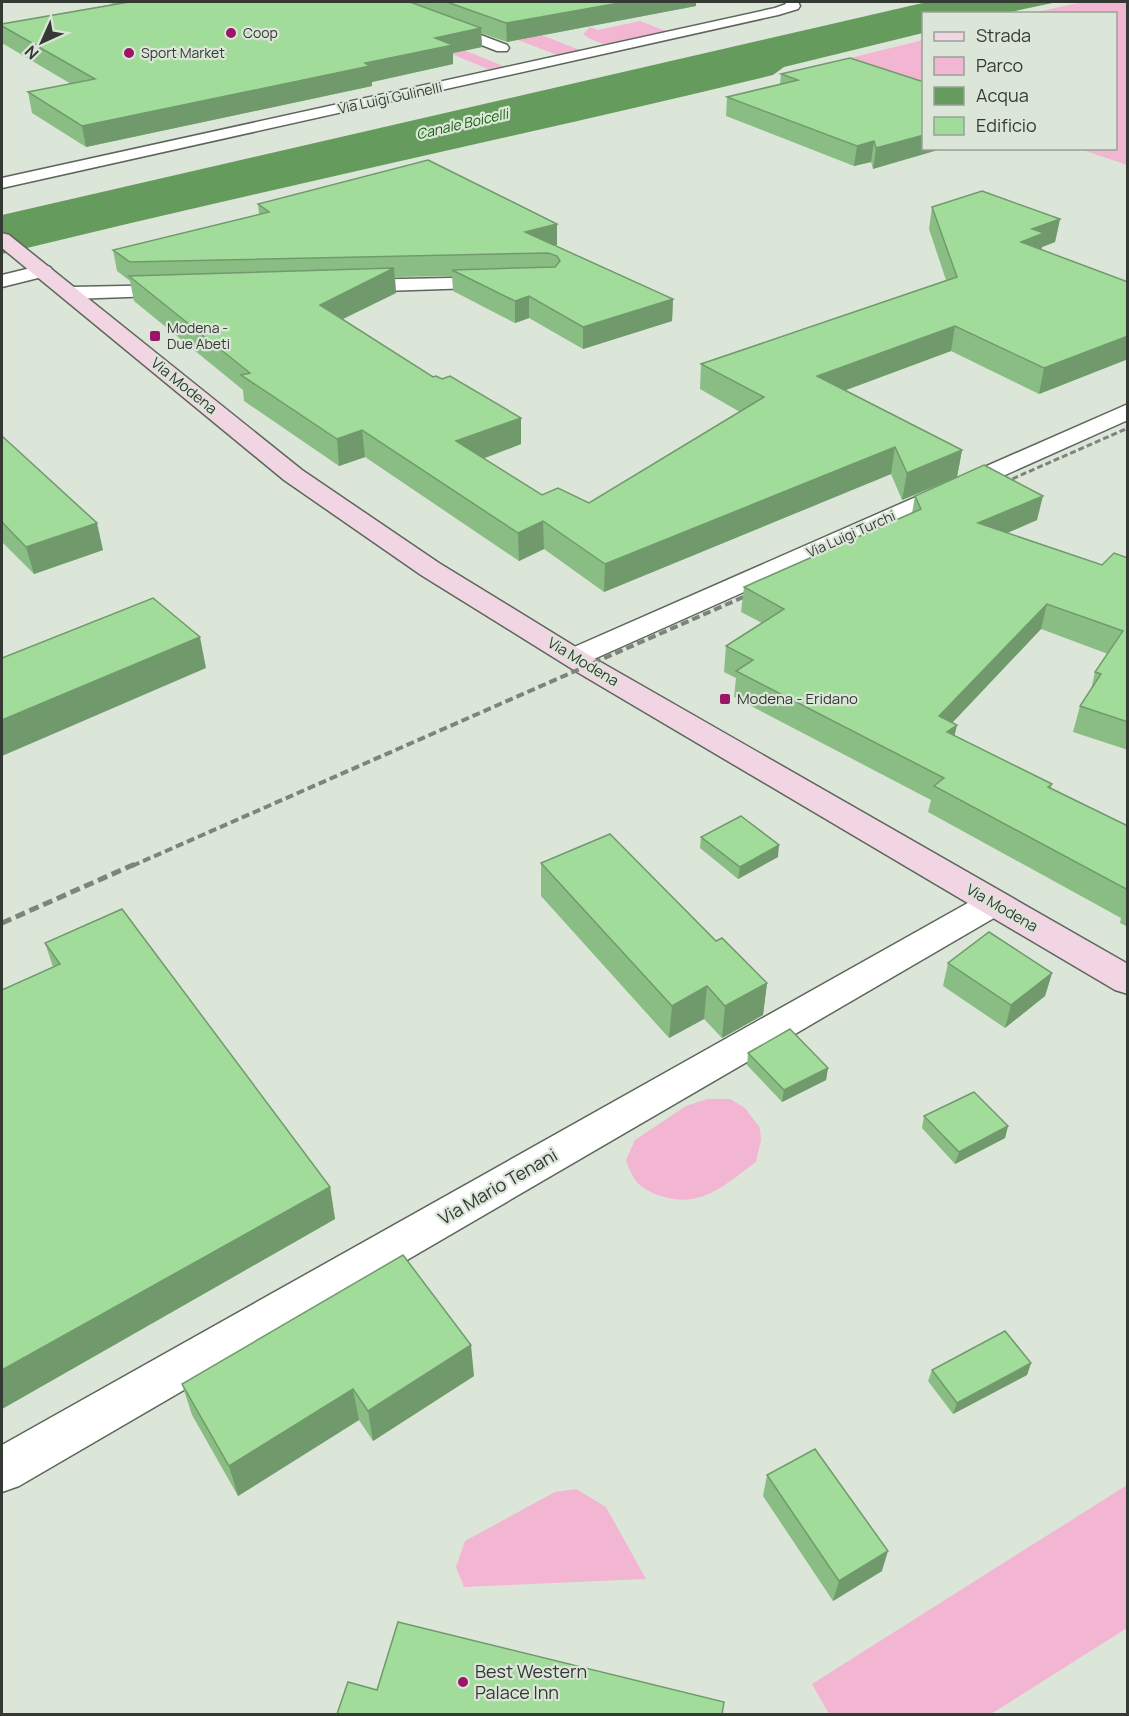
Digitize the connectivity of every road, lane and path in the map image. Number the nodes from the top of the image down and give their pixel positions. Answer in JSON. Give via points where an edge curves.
{"nodes":[{"id":1,"x":384,"y":2,"type":"edge"},
{"id":2,"x":792,"y":2,"type":"edge"},
{"id":3,"x":747,"y":3,"type":"dead end"},
{"id":4,"x":686,"y":31,"type":"junction"},
{"id":5,"x":537,"y":51,"type":"dead end"},
{"id":6,"x":2,"y":183,"type":"edge"},
{"id":7,"x":12,"y":247,"type":"edge"},
{"id":8,"x":43,"y":271,"type":"junction"},
{"id":9,"x":2,"y":281,"type":"edge"},
{"id":10,"x":512,"y":282,"type":"edge"},
{"id":11,"x":336,"y":287,"type":"edge"},
{"id":12,"x":195,"y":290,"type":"edge"},
{"id":13,"x":71,"y":293,"type":"junction"},
{"id":14,"x":1126,"y":413,"type":"edge"},
{"id":15,"x":575,"y":657,"type":"junction"},
{"id":16,"x":994,"y":903,"type":"junction"},
{"id":17,"x":1057,"y":940,"type":"junction"},
{"id":18,"x":1128,"y":981,"type":"edge"},
{"id":19,"x":1128,"y":997,"type":"edge"},
{"id":20,"x":2,"y":1470,"type":"edge"}],
"edges":[{"from":1,"to":5,"type":"street","via":[[510,48],[493,52],[503,59],[521,60],[537,56]]},
{"from":2,"to":4,"type":"street","name":"Via Luigi Gulinelli","via":[[793,6],[778,11]]},
{"from":3,"to":4,"type":"street","via":[[664,23]]},
{"from":4,"to":6,"type":"street","name":"Via Luigi Gulinelli"},
{"from":7,"to":8,"type":"main road","name":"Via Modena"},
{"from":8,"to":9,"type":"street"},
{"from":8,"to":13,"type":"main road","name":"Via Modena"},
{"from":10,"to":11,"type":"street"},
{"from":12,"to":13,"type":"street"},
{"from":13,"to":15,"type":"main road","name":"Via Modena","via":[[324,498],[430,569]]},
{"from":14,"to":15,"type":"street","name":"Via Luigi Turchi"},
{"from":15,"to":16,"type":"main road","name":"Via Modena"},
{"from":16,"to":17,"type":"main road","name":"Via Modena"},
{"from":16,"to":20,"type":"street","name":"Via Mario Tenani"},
{"from":17,"to":18,"type":"main road","name":"Via Modena"},
{"from":17,"to":19,"type":"main road"}]}
